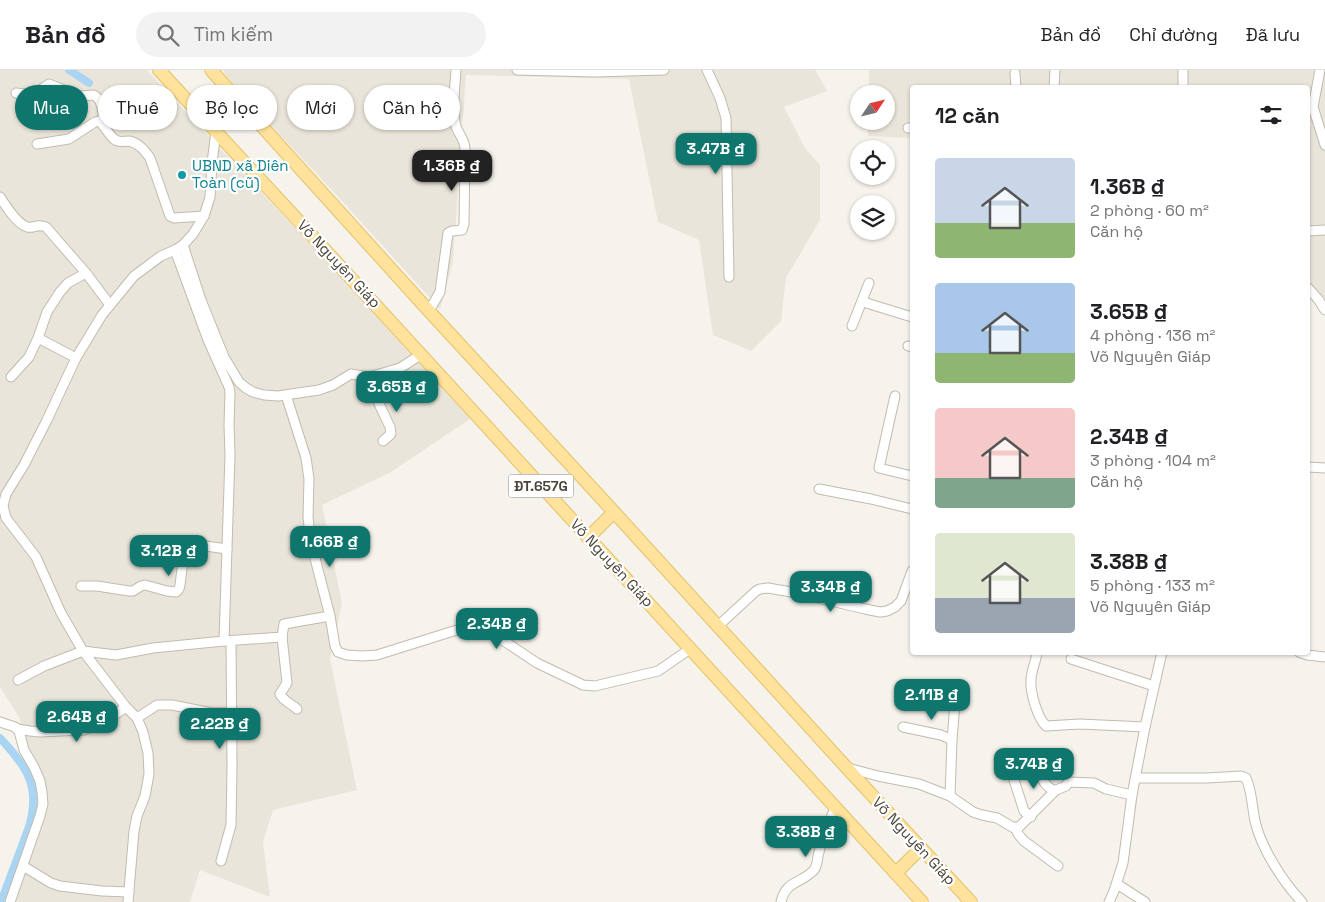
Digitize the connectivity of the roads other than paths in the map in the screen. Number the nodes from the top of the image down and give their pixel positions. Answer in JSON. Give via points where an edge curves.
{"nodes":[{"id":1,"x":159,"y":70,"type":"edge"},
{"id":2,"x":211,"y":70,"type":"edge"},
{"id":3,"x":456,"y":70,"type":"edge"},
{"id":4,"x":517,"y":70,"type":"edge"},
{"id":5,"x":664,"y":70,"type":"edge"},
{"id":6,"x":707,"y":70,"type":"edge"},
{"id":7,"x":1055,"y":70,"type":"edge"},
{"id":8,"x":1183,"y":70,"type":"edge"},
{"id":9,"x":1320,"y":70,"type":"edge"},
{"id":10,"x":1015,"y":73,"type":"dead end"},
{"id":11,"x":1016,"y":85,"type":"edge"},
{"id":12,"x":1054,"y":85,"type":"edge"},
{"id":13,"x":1183,"y":85,"type":"edge"},
{"id":14,"x":98,"y":121,"type":"edge"},
{"id":15,"x":107,"y":130,"type":"edge"},
{"id":16,"x":216,"y":131,"type":"junction"},
{"id":17,"x":37,"y":144,"type":"dead end"},
{"id":18,"x":1325,"y":145,"type":"edge"},
{"id":19,"x":0,"y":197,"type":"edge"},
{"id":20,"x":204,"y":216,"type":"junction"},
{"id":21,"x":1325,"y":230,"type":"edge"},
{"id":22,"x":1310,"y":231,"type":"edge"},
{"id":23,"x":179,"y":248,"type":"junction"},
{"id":24,"x":86,"y":273,"type":"junction"},
{"id":25,"x":730,"y":278,"type":"dead end"},
{"id":26,"x":869,"y":283,"type":"dead end"},
{"id":27,"x":1310,"y":290,"type":"edge"},
{"id":28,"x":862,"y":302,"type":"junction"},
{"id":29,"x":110,"y":305,"type":"junction"},
{"id":30,"x":1325,"y":310,"type":"edge"},
{"id":31,"x":429,"y":311,"type":"junction"},
{"id":32,"x":910,"y":316,"type":"edge"},
{"id":33,"x":852,"y":326,"type":"dead end"},
{"id":34,"x":38,"y":338,"type":"junction"},
{"id":35,"x":422,"y":354,"type":"junction"},
{"id":36,"x":76,"y":358,"type":"junction"},
{"id":37,"x":11,"y":377,"type":"dead end"},
{"id":38,"x":369,"y":377,"type":"junction"},
{"id":39,"x":286,"y":395,"type":"junction"},
{"id":40,"x":894,"y":396,"type":"dead end"},
{"id":41,"x":382,"y":441,"type":"dead end"},
{"id":42,"x":1310,"y":466,"type":"edge"},
{"id":43,"x":1325,"y":468,"type":"edge"},
{"id":44,"x":910,"y":476,"type":"edge"},
{"id":45,"x":818,"y":489,"type":"dead end"},
{"id":46,"x":3,"y":491,"type":"edge"},
{"id":47,"x":2,"y":507,"type":"edge"},
{"id":48,"x":910,"y":508,"type":"edge"},
{"id":49,"x":614,"y":512,"type":"junction"},
{"id":50,"x":588,"y":538,"type":"junction"},
{"id":51,"x":227,"y":549,"type":"junction"},
{"id":52,"x":910,"y":577,"type":"edge"},
{"id":53,"x":80,"y":586,"type":"dead end"},
{"id":54,"x":330,"y":616,"type":"junction"},
{"id":55,"x":718,"y":626,"type":"junction"},
{"id":56,"x":282,"y":637,"type":"junction"},
{"id":57,"x":228,"y":641,"type":"junction"},
{"id":58,"x":690,"y":649,"type":"junction"},
{"id":59,"x":83,"y":651,"type":"junction"},
{"id":60,"x":1310,"y":654,"type":"edge"},
{"id":61,"x":1036,"y":655,"type":"edge"},
{"id":62,"x":1161,"y":655,"type":"edge"},
{"id":63,"x":1325,"y":657,"type":"edge"},
{"id":64,"x":1071,"y":659,"type":"dead end"},
{"id":65,"x":18,"y":680,"type":"dead end"},
{"id":66,"x":1154,"y":686,"type":"junction"},
{"id":67,"x":955,"y":703,"type":"dead end"},
{"id":68,"x":126,"y":707,"type":"junction"},
{"id":69,"x":297,"y":709,"type":"dead end"},
{"id":70,"x":232,"y":713,"type":"junction"},
{"id":71,"x":137,"y":718,"type":"junction"},
{"id":72,"x":0,"y":722,"type":"edge"},
{"id":73,"x":903,"y":727,"type":"dead end"},
{"id":74,"x":1145,"y":727,"type":"junction"},
{"id":75,"x":17,"y":729,"type":"junction"},
{"id":76,"x":952,"y":740,"type":"junction"},
{"id":77,"x":846,"y":767,"type":"junction"},
{"id":78,"x":1038,"y":768,"type":"dead end"},
{"id":79,"x":1136,"y":778,"type":"junction"},
{"id":80,"x":1014,"y":780,"type":"dead end"},
{"id":81,"x":1055,"y":791,"type":"junction"},
{"id":82,"x":1132,"y":795,"type":"junction"},
{"id":83,"x":950,"y":796,"type":"junction"},
{"id":84,"x":835,"y":807,"type":"junction"},
{"id":85,"x":1031,"y":817,"type":"junction"},
{"id":86,"x":1016,"y":827,"type":"junction"},
{"id":87,"x":921,"y":848,"type":"junction"},
{"id":88,"x":222,"y":861,"type":"dead end"},
{"id":89,"x":23,"y":866,"type":"junction"},
{"id":90,"x":1058,"y":866,"type":"dead end"},
{"id":91,"x":896,"y":873,"type":"junction"},
{"id":92,"x":1117,"y":884,"type":"junction"},
{"id":93,"x":129,"y":892,"type":"junction"},
{"id":94,"x":10,"y":902,"type":"edge"},
{"id":95,"x":128,"y":902,"type":"edge"},
{"id":96,"x":781,"y":902,"type":"edge"},
{"id":97,"x":922,"y":902,"type":"edge"},
{"id":98,"x":971,"y":902,"type":"edge"},
{"id":99,"x":1110,"y":902,"type":"edge"},
{"id":100,"x":1145,"y":902,"type":"edge"},
{"id":101,"x":1302,"y":902,"type":"edge"}],
"edges":[{"from":1,"to":16,"type":"main road","name":"Võ Nguyên Giáp","number":"ĐT.657G"},
{"from":2,"to":31,"type":"main road","name":"Võ Nguyên Giáp","number":"ĐT.657G"},
{"from":3,"to":31,"type":"street","via":[[454,122],[465,148],[464,224],[462,230],[448,233],[442,288]]},
{"from":4,"to":5,"type":"street"},
{"from":6,"to":25,"type":"street","via":[[726,118]]},
{"from":7,"to":12,"type":"street"},
{"from":8,"to":13,"type":"street"},
{"from":9,"to":18,"type":"street","via":[[1313,107]]},
{"from":10,"to":11,"type":"street"},
{"from":14,"to":17,"type":"street","via":[[69,139]]},
{"from":15,"to":20,"type":"street","via":[[116,141],[133,142],[147,153],[170,216]]},
{"from":16,"to":20,"type":"street","via":[[210,197]]},
{"from":16,"to":35,"type":"main road","name":"Võ Nguyên Giáp","number":"ĐT.657G"},
{"from":19,"to":24,"type":"street","via":[[24,226],[46,226]]},
{"from":20,"to":23,"type":"street"},
{"from":21,"to":22,"type":"street"},
{"from":23,"to":29,"type":"street","via":[[161,256],[138,273]]},
{"from":23,"to":39,"type":"street","via":[[216,340],[239,382],[253,392]]},
{"from":23,"to":51,"type":"street","via":[[208,340],[229,387]]},
{"from":24,"to":29,"type":"street"},
{"from":24,"to":34,"type":"street","via":[[68,283],[60,292],[47,312]]},
{"from":26,"to":28,"type":"street"},
{"from":27,"to":30,"type":"street"},
{"from":28,"to":32,"type":"street"},
{"from":28,"to":33,"type":"street"},
{"from":29,"to":36,"type":"street"},
{"from":31,"to":49,"type":"main road","name":"Võ Nguyên Giáp","number":"ĐT.657G"},
{"from":34,"to":36,"type":"street"},
{"from":34,"to":37,"type":"street","via":[[29,357]]},
{"from":35,"to":38,"type":"street","via":[[400,368]]},
{"from":35,"to":50,"type":"main road","name":"Võ Nguyên Giáp","number":"ĐT.657G"},
{"from":36,"to":46,"type":"street","via":[[24,465]]},
{"from":38,"to":39,"type":"street","via":[[351,374],[326,388]]},
{"from":38,"to":41,"type":"street","via":[[390,427],[391,434]]},
{"from":39,"to":54,"type":"street","via":[[306,458],[310,479],[308,517],[311,543]]},
{"from":40,"to":44,"type":"street","via":[[879,468]]},
{"from":42,"to":43,"type":"street"},
{"from":45,"to":48,"type":"street"},
{"from":46,"to":47,"type":"street"},
{"from":47,"to":59,"type":"street","via":[[6,518],[36,557],[60,613]]},
{"from":49,"to":50,"type":"main road"},
{"from":49,"to":55,"type":"main road","name":"Võ Nguyên Giáp","number":"ĐT.657G"},
{"from":50,"to":58,"type":"main road","name":"Võ Nguyên Giáp","number":"ĐT.657G"},
{"from":51,"to":53,"type":"street","via":[[185,545],[180,585],[176,592],[145,585],[133,591]]},
{"from":51,"to":57,"type":"street"},
{"from":52,"to":55,"type":"street","via":[[901,601],[887,611],[764,588],[756,591]]},
{"from":54,"to":56,"type":"street","via":[[284,624]]},
{"from":54,"to":58,"type":"street","via":[[336,650],[340,653],[380,654],[478,626],[542,666],[589,686],[658,671]]},
{"from":55,"to":77,"type":"main road","name":"Võ Nguyên Giáp","number":"ĐT.657G"},
{"from":56,"to":57,"type":"street"},
{"from":56,"to":69,"type":"street","via":[[286,683],[280,694]]},
{"from":57,"to":59,"type":"street","via":[[116,655]]},
{"from":57,"to":70,"type":"street"},
{"from":58,"to":84,"type":"main road","name":"Võ Nguyên Giáp","number":"ĐT.657G"},
{"from":59,"to":65,"type":"street"},
{"from":59,"to":68,"type":"street"},
{"from":60,"to":63,"type":"street"},
{"from":61,"to":74,"type":"street","via":[[1032,691],[1040,718],[1046,726]]},
{"from":62,"to":66,"type":"street"},
{"from":64,"to":66,"type":"street"},
{"from":66,"to":74,"type":"street"},
{"from":67,"to":76,"type":"street"},
{"from":68,"to":71,"type":"street"},
{"from":68,"to":75,"type":"street","via":[[87,730]]},
{"from":70,"to":71,"type":"street","via":[[157,705]]},
{"from":70,"to":88,"type":"street","via":[[231,825]]},
{"from":71,"to":93,"type":"street","via":[[146,742],[149,774],[134,831]]},
{"from":72,"to":75,"type":"street"},
{"from":73,"to":76,"type":"street"},
{"from":74,"to":79,"type":"street"},
{"from":75,"to":89,"type":"street","via":[[40,781],[43,801]]},
{"from":76,"to":83,"type":"street"},
{"from":77,"to":83,"type":"street","via":[[919,784]]},
{"from":77,"to":87,"type":"main road","name":"Võ Nguyên Giáp","number":"ĐT.657G"},
{"from":78,"to":81,"type":"street","via":[[1044,783]]},
{"from":79,"to":82,"type":"street"},
{"from":79,"to":101,"type":"street","via":[[1246,778],[1262,842],[1286,884]]},
{"from":80,"to":85,"type":"street","via":[[1024,811]]},
{"from":81,"to":82,"type":"street","via":[[1068,782],[1082,782]]},
{"from":81,"to":85,"type":"street"},
{"from":82,"to":92,"type":"street"},
{"from":83,"to":86,"type":"street","via":[[973,812]]},
{"from":84,"to":91,"type":"main road","name":"Võ Nguyên Giáp","number":"ĐT.657G"},
{"from":84,"to":96,"type":"street","via":[[814,870],[791,884]]},
{"from":85,"to":86,"type":"street"},
{"from":86,"to":90,"type":"street","via":[[1024,841]]},
{"from":87,"to":91,"type":"main road"},
{"from":87,"to":98,"type":"main road","name":"Võ Nguyên Giáp","number":"ĐT.657G"},
{"from":89,"to":93,"type":"street","via":[[60,886]]},
{"from":89,"to":94,"type":"street"},
{"from":91,"to":97,"type":"main road","name":"Võ Nguyên Giáp","number":"ĐT.657G"},
{"from":92,"to":99,"type":"street"},
{"from":92,"to":100,"type":"street"},
{"from":93,"to":95,"type":"street"}]}
